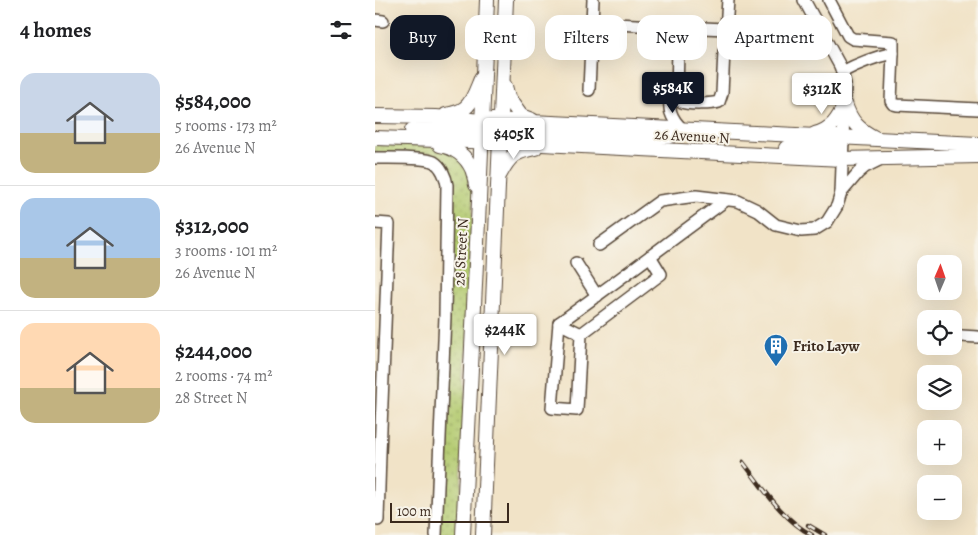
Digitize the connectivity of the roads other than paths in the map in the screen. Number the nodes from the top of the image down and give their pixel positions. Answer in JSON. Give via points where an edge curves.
{"nodes":[{"id":1,"x":487,"y":0,"type":"edge"},
{"id":2,"x":506,"y":0,"type":"edge"},
{"id":3,"x":593,"y":0,"type":"edge"},
{"id":4,"x":728,"y":0,"type":"edge"},
{"id":5,"x":805,"y":0,"type":"edge"},
{"id":6,"x":829,"y":0,"type":"edge"},
{"id":7,"x":486,"y":15,"type":"edge"},
{"id":8,"x":592,"y":15,"type":"edge"},
{"id":9,"x":727,"y":15,"type":"edge"},
{"id":10,"x":813,"y":15,"type":"edge"},
{"id":11,"x":832,"y":51,"type":"edge"},
{"id":12,"x":893,"y":53,"type":"junction"},
{"id":13,"x":484,"y":60,"type":"edge"},
{"id":14,"x":493,"y":60,"type":"edge"},
{"id":15,"x":590,"y":60,"type":"edge"},
{"id":16,"x":671,"y":60,"type":"edge"},
{"id":17,"x":678,"y":60,"type":"edge"},
{"id":18,"x":724,"y":60,"type":"edge"},
{"id":19,"x":484,"y":72,"type":"junction"},
{"id":20,"x":843,"y":72,"type":"junction"},
{"id":21,"x":502,"y":78,"type":"junction"},
{"id":22,"x":589,"y":90,"type":"dead end"},
{"id":23,"x":845,"y":104,"type":"junction"},
{"id":24,"x":978,"y":109,"type":"edge"},
{"id":25,"x":375,"y":116,"type":"edge"},
{"id":26,"x":437,"y":117,"type":"junction"},
{"id":27,"x":535,"y":122,"type":"junction"},
{"id":28,"x":682,"y":129,"type":"junction"},
{"id":29,"x":491,"y":131,"type":"junction"},
{"id":30,"x":728,"y":131,"type":"junction"},
{"id":31,"x":375,"y":132,"type":"edge"},
{"id":32,"x":809,"y":136,"type":"junction"},
{"id":33,"x":843,"y":137,"type":"junction"},
{"id":34,"x":375,"y":138,"type":"edge"},
{"id":35,"x":408,"y":139,"type":"junction"},
{"id":36,"x":876,"y":139,"type":"junction"},
{"id":37,"x":978,"y":144,"type":"edge"},
{"id":38,"x":551,"y":145,"type":"junction"},
{"id":39,"x":700,"y":152,"type":"junction"},
{"id":40,"x":978,"y":156,"type":"edge"},
{"id":41,"x":375,"y":158,"type":"edge"},
{"id":42,"x":882,"y":158,"type":"junction"},
{"id":43,"x":842,"y":159,"type":"junction"},
{"id":44,"x":499,"y":176,"type":"junction"},
{"id":45,"x":841,"y":193,"type":"junction"},
{"id":46,"x":726,"y":200,"type":"junction"},
{"id":47,"x":479,"y":202,"type":"junction"},
{"id":48,"x":375,"y":223,"type":"edge"},
{"id":49,"x":599,"y":245,"type":"dead end"},
{"id":50,"x":650,"y":256,"type":"junction"},
{"id":51,"x":576,"y":263,"type":"dead end"},
{"id":52,"x":495,"y":266,"type":"junction"},
{"id":53,"x":597,"y":296,"type":"junction"},
{"id":54,"x":559,"y":323,"type":"junction"},
{"id":55,"x":581,"y":334,"type":"junction"},
{"id":56,"x":962,"y":336,"type":"edge"},
{"id":57,"x":978,"y":337,"type":"edge"},
{"id":58,"x":377,"y":454,"type":"edge"},
{"id":59,"x":379,"y":520,"type":"dead end"},
{"id":60,"x":436,"y":535,"type":"edge"},
{"id":61,"x":463,"y":535,"type":"edge"},
{"id":62,"x":483,"y":535,"type":"edge"}],
"edges":[{"from":1,"to":7,"type":"main road","name":"28 Street N"},
{"from":2,"to":21,"type":"main road","name":"28 Street N"},
{"from":3,"to":8,"type":"street"},
{"from":4,"to":9,"type":"street"},
{"from":5,"to":10,"type":"street"},
{"from":6,"to":12,"type":"street","via":[[848,36],[893,42]]},
{"from":11,"to":20,"type":"street"},
{"from":12,"to":20,"type":"street","via":[[872,58]]},
{"from":12,"to":24,"type":"street","via":[[893,104]]},
{"from":13,"to":19,"type":"main road","name":"28 Street N"},
{"from":14,"to":29,"type":"main road"},
{"from":15,"to":22,"type":"street"},
{"from":16,"to":28,"type":"street","via":[[669,109]]},
{"from":17,"to":18,"type":"street","via":[[678,99],[685,103],[715,104],[722,93]]},
{"from":19,"to":26,"type":"main road","via":[[465,109]]},
{"from":19,"to":29,"type":"main road","name":"28 Street N"},
{"from":20,"to":23,"type":"street"},
{"from":21,"to":27,"type":"main road","via":[[508,98],[521,116]]},
{"from":21,"to":29,"type":"main road","name":"28 Street N"},
{"from":23,"to":32,"type":"main road","via":[[831,127]]},
{"from":23,"to":33,"type":"street"},
{"from":23,"to":36,"type":"main road","via":[[855,124]]},
{"from":25,"to":26,"type":"main road","name":"26 Avenue N"},
{"from":26,"to":29,"type":"main road","name":"26 Avenue N"},
{"from":27,"to":28,"type":"main road","name":"26 Avenue N"},
{"from":27,"to":29,"type":"main road","name":"26 Avenue N"},
{"from":28,"to":30,"type":"main road","name":"26 Avenue N"},
{"from":29,"to":30,"type":"main road","via":[[647,138]]},
{"from":29,"to":31,"type":"main road"},
{"from":29,"to":35,"type":"main road","name":"26 Avenue N"},
{"from":29,"to":38,"type":"main road","name":"26 Avenue N"},
{"from":29,"to":44,"type":"main road","name":"28 Street N"},
{"from":29,"to":47,"type":"main road","name":"28 Street N"},
{"from":29,"to":52,"type":"main road","via":[[490,205]]},
{"from":30,"to":32,"type":"main road","name":"26 Avenue N"},
{"from":32,"to":33,"type":"main road","name":"26 Avenue N"},
{"from":33,"to":36,"type":"main road","name":"26 Avenue N"},
{"from":33,"to":39,"type":"main road","via":[[832,148]]},
{"from":33,"to":43,"type":"street"},
{"from":34,"to":35,"type":"main road","name":"26 Avenue N"},
{"from":35,"to":47,"type":"main road","via":[[451,146],[463,156],[472,168]]},
{"from":36,"to":37,"type":"main road","name":"26 Avenue N"},
{"from":38,"to":39,"type":"main road","name":"26 Avenue N"},
{"from":38,"to":44,"type":"main road","via":[[520,151],[508,160]]},
{"from":39,"to":43,"type":"main road","name":"26 Avenue N"},
{"from":40,"to":42,"type":"main road","name":"26 Avenue N"},
{"from":41,"to":60,"type":"street","via":[[433,162],[443,173],[447,185]]},
{"from":42,"to":43,"type":"main road","name":"26 Avenue N"},
{"from":42,"to":45,"type":"street","via":[[865,167]]},
{"from":43,"to":45,"type":"street"},
{"from":44,"to":52,"type":"main road","name":"28 Street N"},
{"from":45,"to":46,"type":"street","via":[[827,222],[814,230],[801,231],[776,225],[757,210],[738,201]]},
{"from":46,"to":49,"type":"street","via":[[696,196],[660,201]]},
{"from":46,"to":50,"type":"street"},
{"from":47,"to":61,"type":"main road","name":"28 Street N"},
{"from":48,"to":58,"type":"street","via":[[389,224]]},
{"from":50,"to":53,"type":"street"},
{"from":50,"to":55,"type":"street","via":[[661,274]]},
{"from":51,"to":53,"type":"street"},
{"from":52,"to":62,"type":"main road","name":"28 Street N"},
{"from":53,"to":54,"type":"street"},
{"from":54,"to":55,"type":"street"},
{"from":54,"to":55,"type":"street","via":[[552,408],[577,410]]},
{"from":56,"to":57,"type":"street"},
{"from":58,"to":59,"type":"street"}]}
